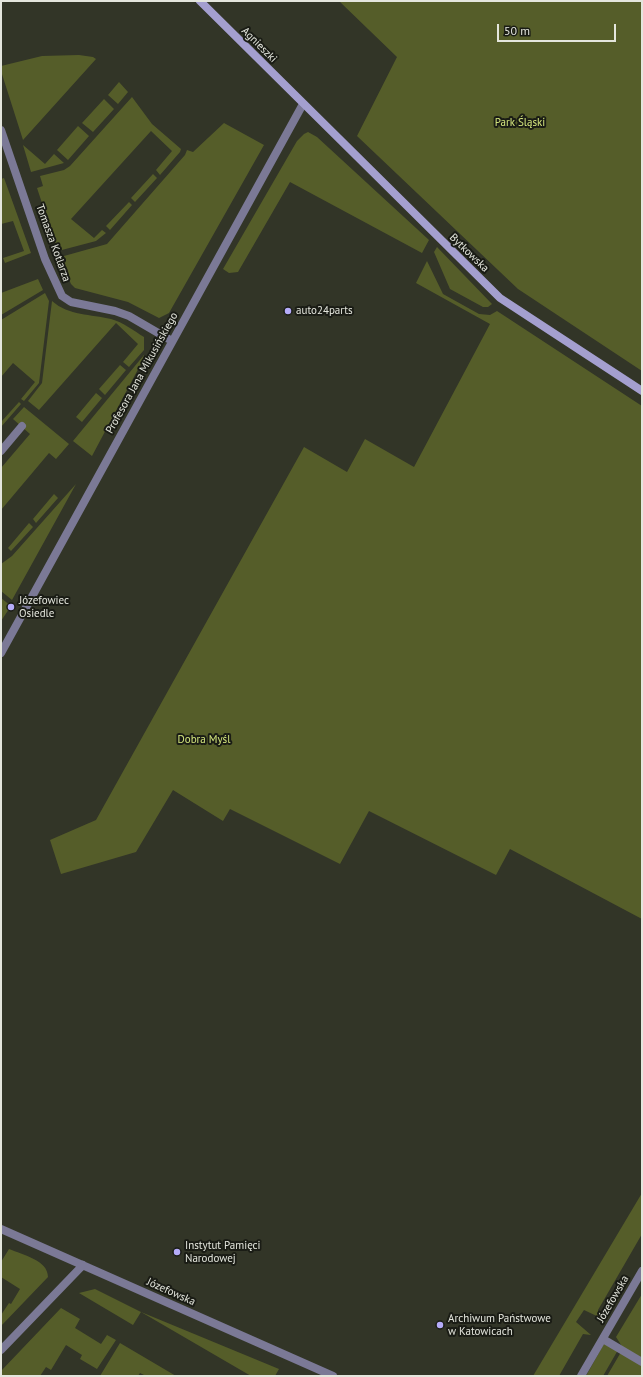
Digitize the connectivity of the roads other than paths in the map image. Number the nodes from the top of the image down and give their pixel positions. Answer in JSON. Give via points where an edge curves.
{"nodes":[{"id":1,"x":200,"y":1,"type":"edge"},
{"id":2,"x":303,"y":104,"type":"junction"},
{"id":3,"x":1,"y":130,"type":"edge"},
{"id":4,"x":172,"y":341,"type":"junction"},
{"id":5,"x":642,"y":392,"type":"edge"},
{"id":6,"x":22,"y":426,"type":"dead end"},
{"id":7,"x":1,"y":450,"type":"edge"},
{"id":8,"x":1,"y":653,"type":"edge"},
{"id":9,"x":1,"y":1229,"type":"edge"},
{"id":10,"x":83,"y":1265,"type":"junction"},
{"id":11,"x":642,"y":1271,"type":"edge"},
{"id":12,"x":603,"y":1339,"type":"junction"},
{"id":13,"x":1,"y":1350,"type":"edge"},
{"id":14,"x":642,"y":1362,"type":"edge"},
{"id":15,"x":333,"y":1376,"type":"edge"},
{"id":16,"x":582,"y":1376,"type":"edge"}],
"edges":[{"from":1,"to":2,"type":"street","name":"Agnieszki"},
{"from":2,"to":4,"type":"street","name":"Profesora Jana Mikusińskiego"},
{"from":2,"to":5,"type":"street","name":"Bytkowska","via":[[500,298]]},
{"from":3,"to":4,"type":"street","name":"Tomasza Kotlarza","via":[[45,259],[62,296],[71,302],[129,316]]},
{"from":4,"to":8,"type":"street","name":"Profesora Jana Mikusińskiego"},
{"from":6,"to":7,"type":"street"},
{"from":9,"to":10,"type":"street","name":"Józefowska"},
{"from":10,"to":13,"type":"street"},
{"from":10,"to":15,"type":"street","name":"Józefowska"},
{"from":11,"to":12,"type":"street","name":"Józefowska"},
{"from":12,"to":14,"type":"street","name":"Józefowska"},
{"from":12,"to":16,"type":"street","name":"Józefowska"}]}
